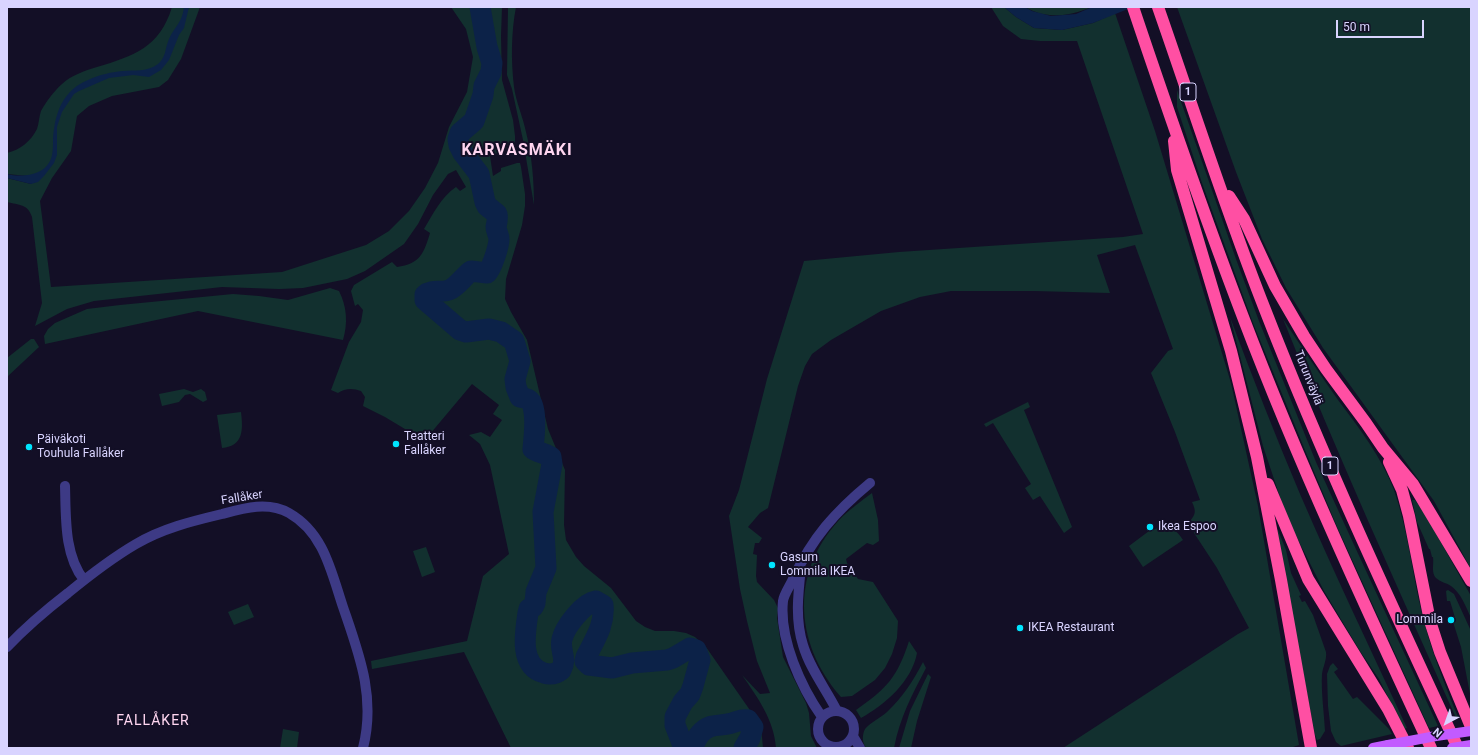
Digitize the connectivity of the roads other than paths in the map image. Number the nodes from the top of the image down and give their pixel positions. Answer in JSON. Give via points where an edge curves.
{"nodes":[{"id":1,"x":1133,"y":7,"type":"edge"},
{"id":2,"x":1158,"y":7,"type":"edge"},
{"id":3,"x":1173,"y":124,"type":"junction"},
{"id":4,"x":1218,"y":178,"type":"junction"},
{"id":5,"x":1384,"y":448,"type":"junction"},
{"id":6,"x":1257,"y":457,"type":"junction"},
{"id":7,"x":870,"y":483,"type":"dead end"},
{"id":8,"x":65,"y":486,"type":"dead end"},
{"id":9,"x":802,"y":558,"type":"junction"},
{"id":10,"x":84,"y":580,"type":"junction"},
{"id":11,"x":1471,"y":581,"type":"edge"},
{"id":12,"x":7,"y":647,"type":"edge"},
{"id":13,"x":837,"y":711,"type":"junction"},
{"id":14,"x":822,"y":717,"type":"junction"},
{"id":15,"x":1471,"y":727,"type":"edge"},
{"id":16,"x":1471,"y":731,"type":"edge"},
{"id":17,"x":853,"y":736,"type":"junction"},
{"id":18,"x":1471,"y":746,"type":"edge"},
{"id":19,"x":363,"y":748,"type":"edge"},
{"id":20,"x":838,"y":748,"type":"edge"},
{"id":21,"x":860,"y":748,"type":"edge"},
{"id":22,"x":1311,"y":748,"type":"edge"},
{"id":23,"x":1373,"y":748,"type":"edge"},
{"id":24,"x":1408,"y":748,"type":"edge"},
{"id":25,"x":1431,"y":748,"type":"edge"},
{"id":26,"x":1452,"y":748,"type":"edge"},
{"id":27,"x":1458,"y":748,"type":"edge"}],
"edges":[{"from":1,"to":3,"type":"highway","number":"1"},
{"from":2,"to":4,"type":"highway","name":"Turunväylä","number":"1"},
{"from":3,"to":6,"type":"highway","via":[[1177,170],[1231,351]]},
{"from":3,"to":25,"type":"highway","number":"1","via":[[1243,318],[1291,435]]},
{"from":4,"to":5,"type":"highway","via":[[1244,219],[1275,286],[1304,336]]},
{"from":4,"to":27,"type":"highway","name":"Turunväylä","number":"1","via":[[1264,306],[1314,429]]},
{"from":5,"to":11,"type":"highway","via":[[1413,484]]},
{"from":5,"to":15,"type":"highway","via":[[1402,490],[1409,516],[1430,621]]},
{"from":6,"to":22,"type":"highway","via":[[1282,580]]},
{"from":6,"to":24,"type":"highway","via":[[1308,579],[1369,675]]},
{"from":7,"to":9,"type":"street","via":[[836,513]]},
{"from":8,"to":10,"type":"street","via":[[66,524],[71,553],[74,565]]},
{"from":9,"to":13,"type":"street","via":[[797,602],[803,645]]},
{"from":9,"to":14,"type":"street","via":[[783,600],[783,618],[794,666]]},
{"from":10,"to":12,"type":"street","name":"Fallåker","via":[[37,617]]},
{"from":10,"to":19,"type":"street","name":"Fallåker","via":[[137,543],[182,524],[256,506],[279,508],[290,514],[306,525],[324,552],[358,652],[364,672],[368,713]]},
{"from":13,"to":14,"type":"street","via":[[829,712]]},
{"from":13,"to":17,"type":"street","via":[[851,719]]},
{"from":14,"to":20,"type":"street","via":[[818,727],[820,737],[827,745]]},
{"from":16,"to":23,"type":"main road","bridge":true},
{"from":17,"to":20,"type":"street","via":[[847,744]]},
{"from":17,"to":21,"type":"street"},
{"from":18,"to":26,"type":"main road","bridge":true}]}
